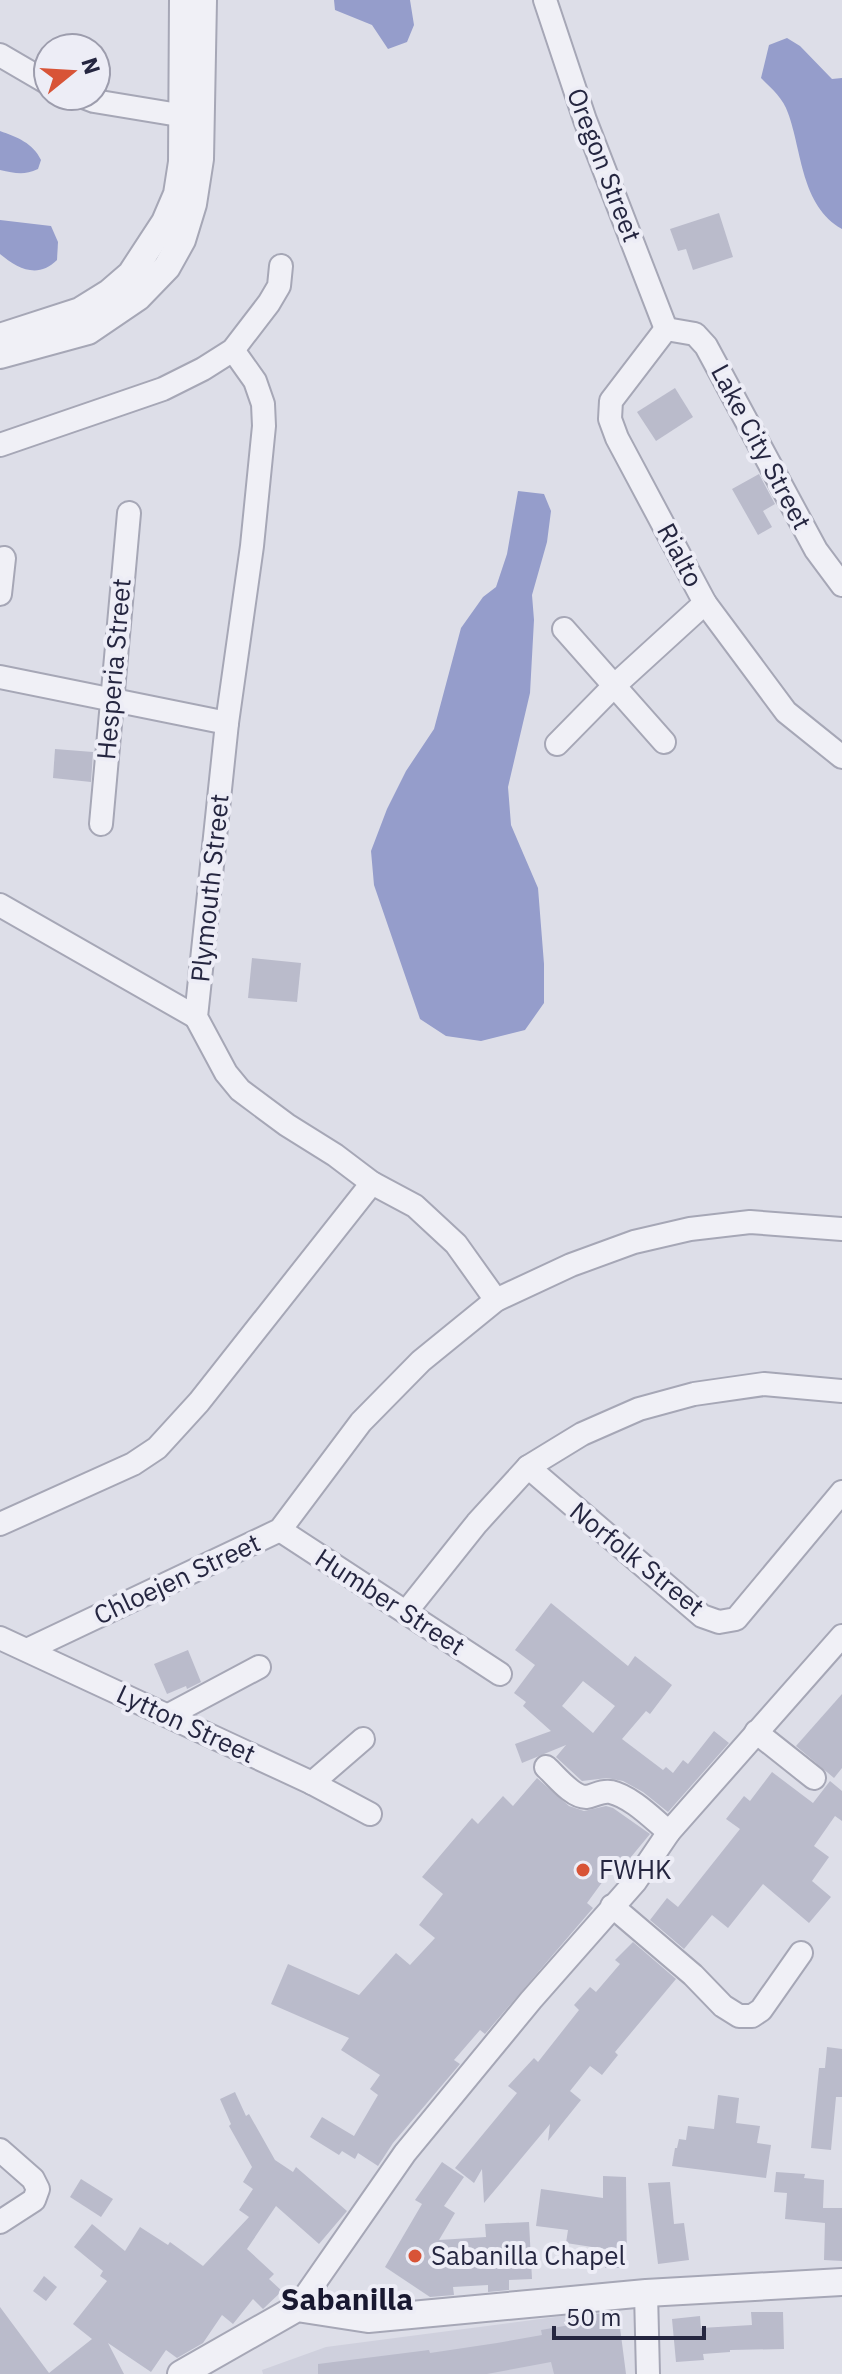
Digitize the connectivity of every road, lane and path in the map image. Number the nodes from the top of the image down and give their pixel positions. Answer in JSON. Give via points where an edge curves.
{"nodes":[{"id":1,"x":183,"y":0,"type":"edge"},
{"id":2,"x":203,"y":0,"type":"edge"},
{"id":3,"x":545,"y":0,"type":"edge"},
{"id":4,"x":0,"y":55,"type":"edge"},
{"id":5,"x":32,"y":74,"type":"edge"},
{"id":6,"x":112,"y":104,"type":"edge"},
{"id":7,"x":191,"y":118,"type":"junction"},
{"id":8,"x":281,"y":266,"type":"dead end"},
{"id":9,"x":666,"y":329,"type":"junction"},
{"id":10,"x":0,"y":337,"type":"edge"},
{"id":11,"x":233,"y":350,"type":"junction"},
{"id":12,"x":0,"y":355,"type":"edge"},
{"id":13,"x":0,"y":445,"type":"edge"},
{"id":14,"x":129,"y":513,"type":"dead end"},
{"id":15,"x":4,"y":558,"type":"dead end"},
{"id":16,"x":842,"y":585,"type":"edge"},
{"id":17,"x":0,"y":594,"type":"edge"},
{"id":18,"x":705,"y":603,"type":"junction"},
{"id":19,"x":564,"y":629,"type":"dead end"},
{"id":20,"x":0,"y":677,"type":"edge"},
{"id":21,"x":614,"y":686,"type":"junction"},
{"id":22,"x":111,"y":698,"type":"junction"},
{"id":23,"x":227,"y":723,"type":"junction"},
{"id":24,"x":664,"y":742,"type":"dead end"},
{"id":25,"x":557,"y":744,"type":"dead end"},
{"id":26,"x":842,"y":757,"type":"edge"},
{"id":27,"x":101,"y":824,"type":"dead end"},
{"id":28,"x":0,"y":905,"type":"edge"},
{"id":29,"x":196,"y":1017,"type":"junction"},
{"id":30,"x":372,"y":1183,"type":"junction"},
{"id":31,"x":842,"y":1229,"type":"edge"},
{"id":32,"x":496,"y":1300,"type":"junction"},
{"id":33,"x":842,"y":1391,"type":"edge"},
{"id":34,"x":528,"y":1467,"type":"junction"},
{"id":35,"x":842,"y":1492,"type":"edge"},
{"id":36,"x":0,"y":1524,"type":"edge"},
{"id":37,"x":280,"y":1530,"type":"junction"},
{"id":38,"x":406,"y":1612,"type":"junction"},
{"id":39,"x":842,"y":1636,"type":"edge"},
{"id":40,"x":0,"y":1638,"type":"edge"},
{"id":41,"x":27,"y":1650,"type":"junction"},
{"id":42,"x":259,"y":1667,"type":"dead end"},
{"id":43,"x":500,"y":1674,"type":"dead end"},
{"id":44,"x":169,"y":1715,"type":"junction"},
{"id":45,"x":756,"y":1732,"type":"junction"},
{"id":46,"x":363,"y":1739,"type":"dead end"},
{"id":47,"x":546,"y":1767,"type":"dead end"},
{"id":48,"x":814,"y":1778,"type":"dead end"},
{"id":49,"x":312,"y":1783,"type":"junction"},
{"id":50,"x":370,"y":1814,"type":"dead end"},
{"id":51,"x":669,"y":1832,"type":"junction"},
{"id":52,"x":612,"y":1906,"type":"junction"},
{"id":53,"x":801,"y":1953,"type":"dead end"},
{"id":54,"x":0,"y":2150,"type":"edge"},
{"id":55,"x":0,"y":2222,"type":"edge"},
{"id":56,"x":842,"y":2282,"type":"edge"},
{"id":57,"x":646,"y":2293,"type":"junction"},
{"id":58,"x":297,"y":2308,"type":"junction"},
{"id":59,"x":181,"y":2374,"type":"edge"},
{"id":60,"x":648,"y":2374,"type":"edge"}],
"edges":[{"from":1,"to":7,"type":"street"},
{"from":2,"to":7,"type":"street"},
{"from":3,"to":9,"type":"street","name":"Oregon Street"},
{"from":4,"to":5,"type":"street"},
{"from":6,"to":7,"type":"street"},
{"from":7,"to":10,"type":"street","via":[[177,194],[131,274],[80,311]]},
{"from":7,"to":12,"type":"street","via":[[200,159],[193,204],[167,267],[138,297],[88,331]]},
{"from":8,"to":11,"type":"street","via":[[279,286]]},
{"from":9,"to":16,"type":"street","name":"Lake City Street","via":[[695,334],[706,346],[816,550]]},
{"from":9,"to":18,"type":"street","name":"Rialto","via":[[611,401],[610,419]]},
{"from":11,"to":13,"type":"street","via":[[163,389]]},
{"from":11,"to":23,"type":"street","name":"Plymouth Street","via":[[255,381],[264,426]]},
{"from":14,"to":22,"type":"street","name":"Hesperia Street"},
{"from":15,"to":17,"type":"street"},
{"from":18,"to":21,"type":"street"},
{"from":18,"to":26,"type":"street","name":"Rialto","via":[[786,712]]},
{"from":19,"to":21,"type":"street"},
{"from":20,"to":22,"type":"street"},
{"from":21,"to":24,"type":"street"},
{"from":21,"to":25,"type":"street"},
{"from":22,"to":23,"type":"street"},
{"from":22,"to":27,"type":"street","name":"Hesperia Street"},
{"from":23,"to":29,"type":"street","name":"Plymouth Street"},
{"from":28,"to":29,"type":"street"},
{"from":29,"to":30,"type":"street","name":"Plymouth Street","via":[[240,1090]]},
{"from":30,"to":32,"type":"street","name":"Plymouth Street","via":[[415,1206],[456,1244]]},
{"from":30,"to":36,"type":"street","via":[[157,1448]]},
{"from":31,"to":32,"type":"street","name":"Chloejen Street","via":[[750,1222],[690,1229],[571,1265]]},
{"from":32,"to":37,"type":"street","name":"Chloejen Street","via":[[421,1361],[361,1422]]},
{"from":33,"to":34,"type":"street","via":[[764,1384],[694,1394],[639,1409],[582,1434]]},
{"from":34,"to":35,"type":"street","name":"Norfolk Street","via":[[702,1616],[719,1622],[736,1619]]},
{"from":34,"to":38,"type":"street"},
{"from":37,"to":38,"type":"street","name":"Humber Street"},
{"from":37,"to":41,"type":"street","name":"Chloejen Street"},
{"from":38,"to":43,"type":"street","name":"Humber Street"},
{"from":39,"to":45,"type":"street"},
{"from":40,"to":41,"type":"street","name":"Lytton Street"},
{"from":41,"to":44,"type":"street","name":"Lytton Street"},
{"from":42,"to":44,"type":"street"},
{"from":44,"to":49,"type":"street","name":"Lytton Street"},
{"from":45,"to":48,"type":"street"},
{"from":45,"to":51,"type":"street"},
{"from":46,"to":49,"type":"street"},
{"from":47,"to":51,"type":"street","via":[[576,1795],[613,1792]]},
{"from":49,"to":50,"type":"street","name":"Lytton Street"},
{"from":51,"to":52,"type":"street"},
{"from":52,"to":53,"type":"street","via":[[739,2016],[761,2010]]},
{"from":52,"to":58,"type":"street","via":[[405,2153]]},
{"from":54,"to":55,"type":"street","via":[[38,2189],[34,2200]]},
{"from":56,"to":57,"type":"street"},
{"from":57,"to":58,"type":"street","via":[[368,2319]]},
{"from":57,"to":60,"type":"street"},
{"from":58,"to":59,"type":"street"}]}
